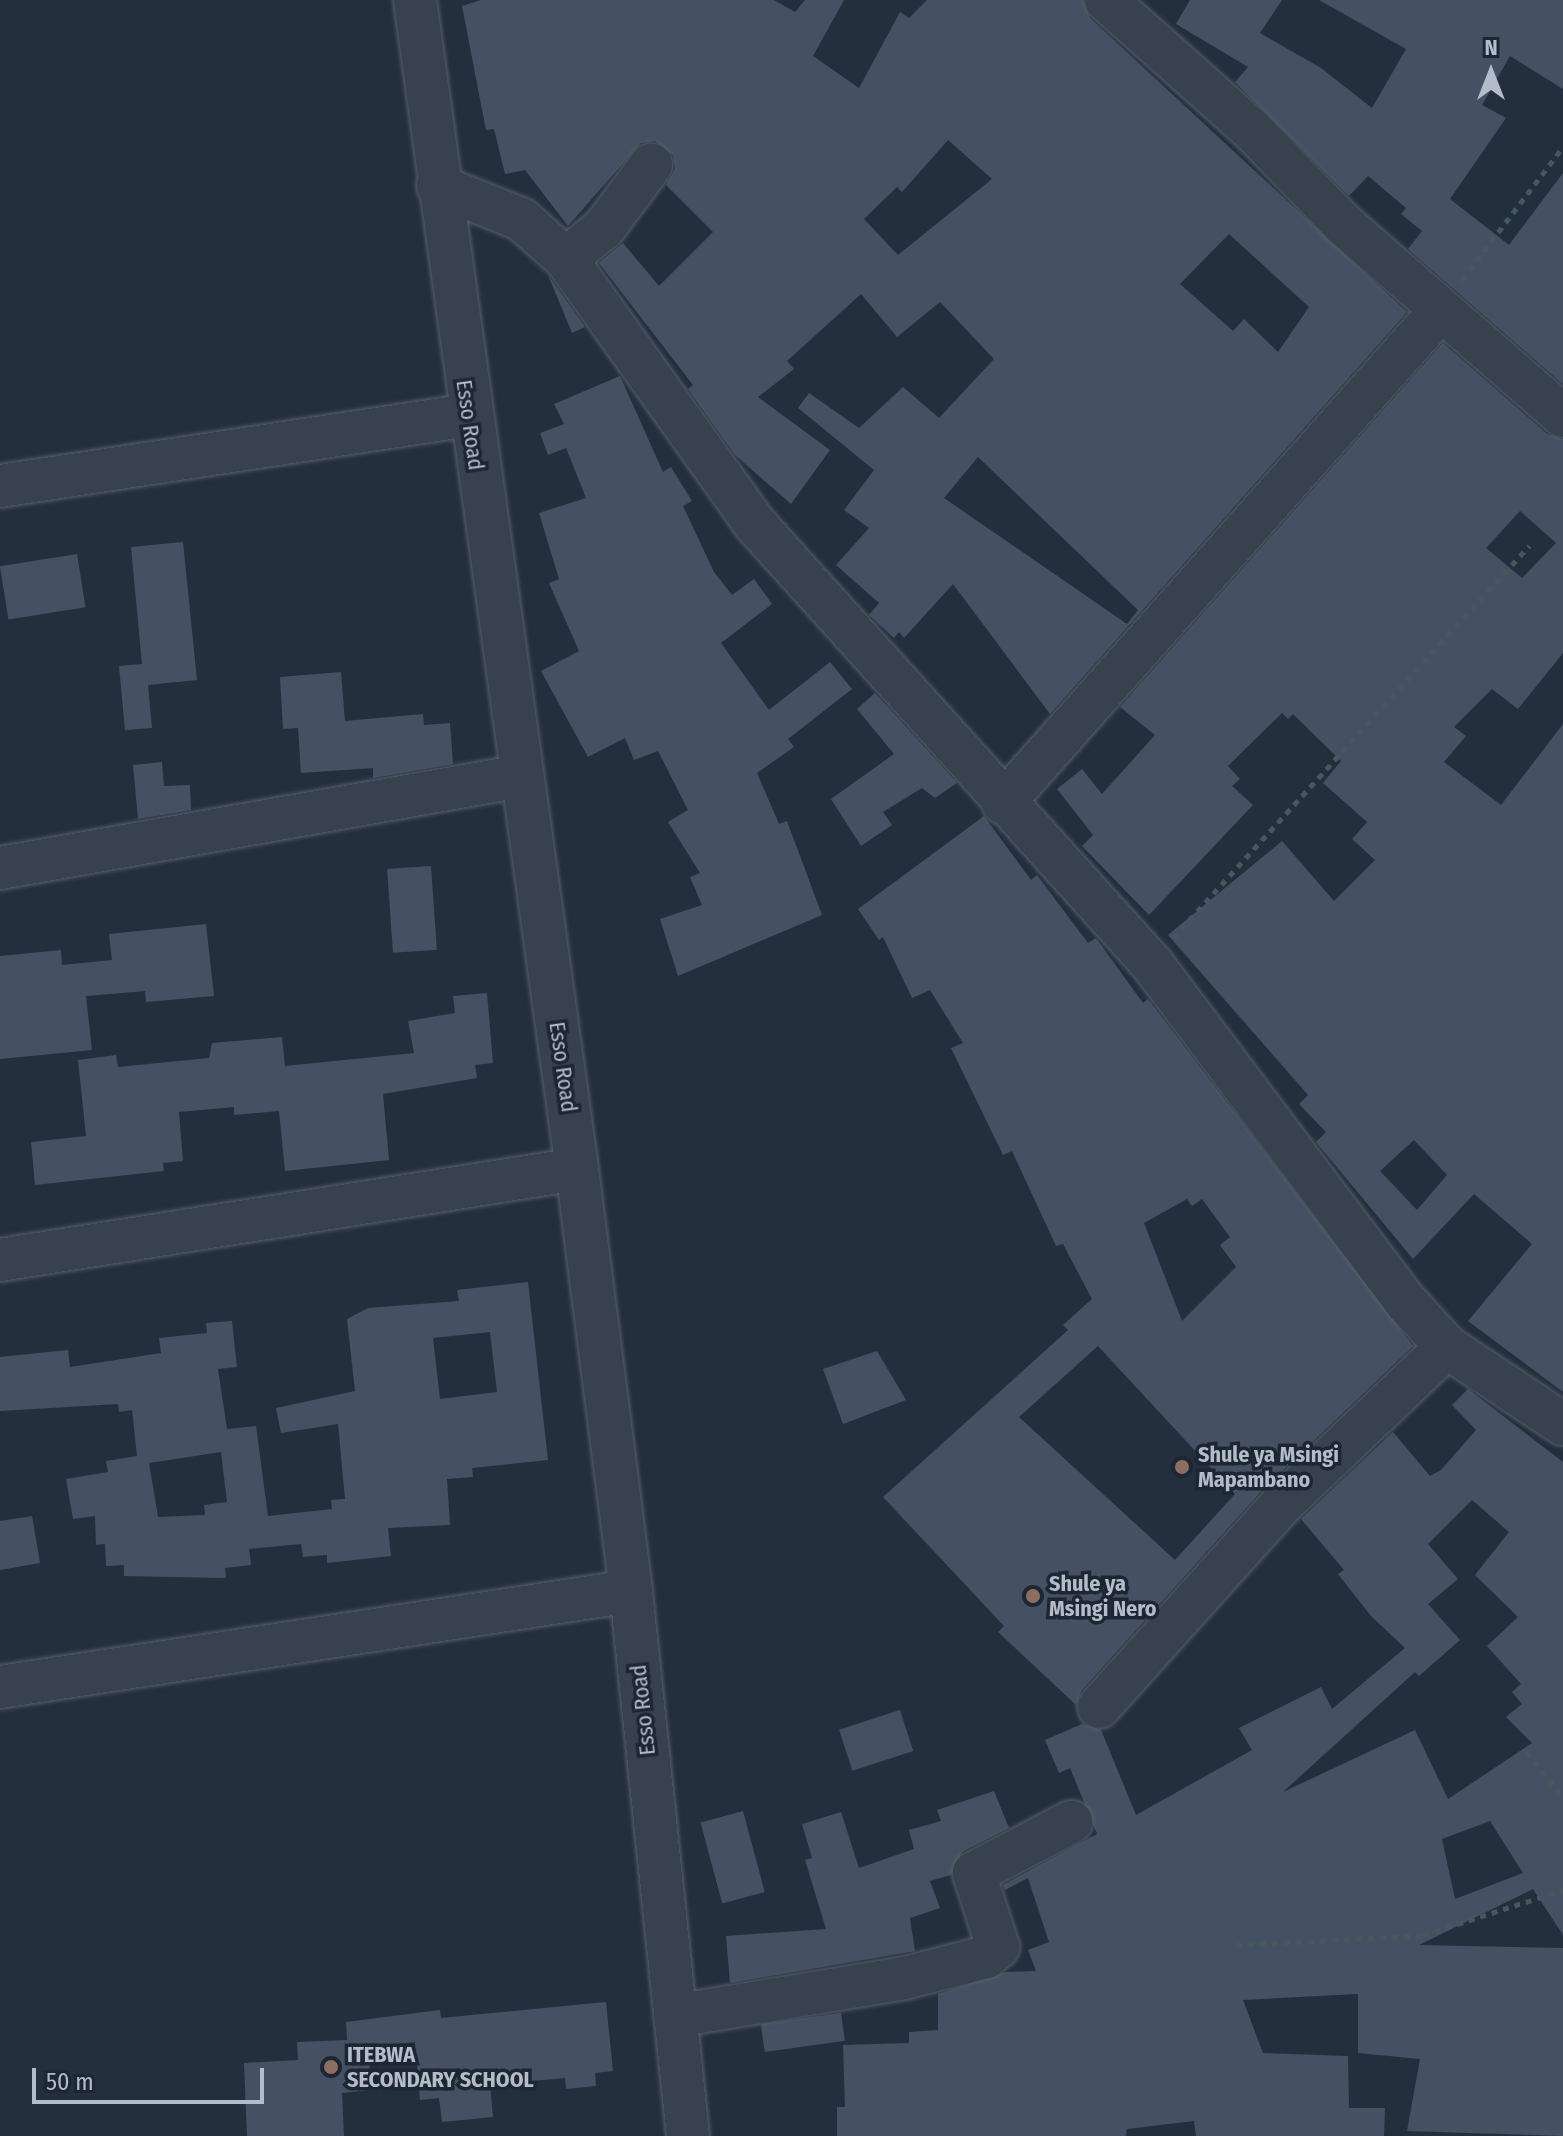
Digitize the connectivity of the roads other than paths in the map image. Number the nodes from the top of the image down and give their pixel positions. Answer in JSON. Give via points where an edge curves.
{"nodes":[{"id":1,"x":415,"y":0,"type":"edge"},
{"id":2,"x":1119,"y":3,"type":"edge"},
{"id":3,"x":651,"y":165,"type":"dead end"},
{"id":4,"x":438,"y":186,"type":"junction"},
{"id":5,"x":566,"y":259,"type":"junction"},
{"id":6,"x":1441,"y":310,"type":"junction"},
{"id":7,"x":468,"y":415,"type":"junction"},
{"id":8,"x":1563,"y":416,"type":"edge"},
{"id":9,"x":0,"y":486,"type":"edge"},
{"id":10,"x":521,"y":776,"type":"junction"},
{"id":11,"x":1003,"y":803,"type":"junction"},
{"id":12,"x":0,"y":868,"type":"edge"},
{"id":13,"x":577,"y":1169,"type":"junction"},
{"id":14,"x":0,"y":1260,"type":"edge"},
{"id":15,"x":1447,"y":1347,"type":"junction"},
{"id":16,"x":1563,"y":1424,"type":"edge"},
{"id":17,"x":631,"y":1591,"type":"junction"},
{"id":18,"x":0,"y":1687,"type":"edge"},
{"id":19,"x":1099,"y":1707,"type":"dead end"},
{"id":20,"x":1071,"y":1822,"type":"dead end"},
{"id":21,"x":675,"y":2016,"type":"junction"},
{"id":22,"x":688,"y":2136,"type":"edge"}],
"edges":[{"from":1,"to":4,"type":"street","name":"Esso Road"},
{"from":2,"to":6,"type":"street"},
{"from":3,"to":5,"type":"street","via":[[604,228]]},
{"from":4,"to":5,"type":"street","via":[[521,219]]},
{"from":4,"to":7,"type":"street","name":"Esso Road"},
{"from":5,"to":11,"type":"street","via":[[755,524]]},
{"from":6,"to":8,"type":"street"},
{"from":6,"to":11,"type":"street"},
{"from":7,"to":9,"type":"street"},
{"from":7,"to":10,"type":"street","name":"Esso Road"},
{"from":10,"to":12,"type":"street"},
{"from":10,"to":13,"type":"street","name":"Esso Road"},
{"from":11,"to":15,"type":"street","via":[[1076,872],[1152,964],[1318,1192]]},
{"from":13,"to":14,"type":"street"},
{"from":13,"to":17,"type":"street","name":"Esso Road"},
{"from":15,"to":16,"type":"street"},
{"from":15,"to":19,"type":"street","via":[[1282,1504]]},
{"from":17,"to":18,"type":"street"},
{"from":17,"to":21,"type":"street","name":"Esso Road"},
{"from":20,"to":21,"type":"street","via":[[974,1873],[998,1947],[986,1957],[905,1978]]},
{"from":21,"to":22,"type":"street","name":"Esso Road"}]}
